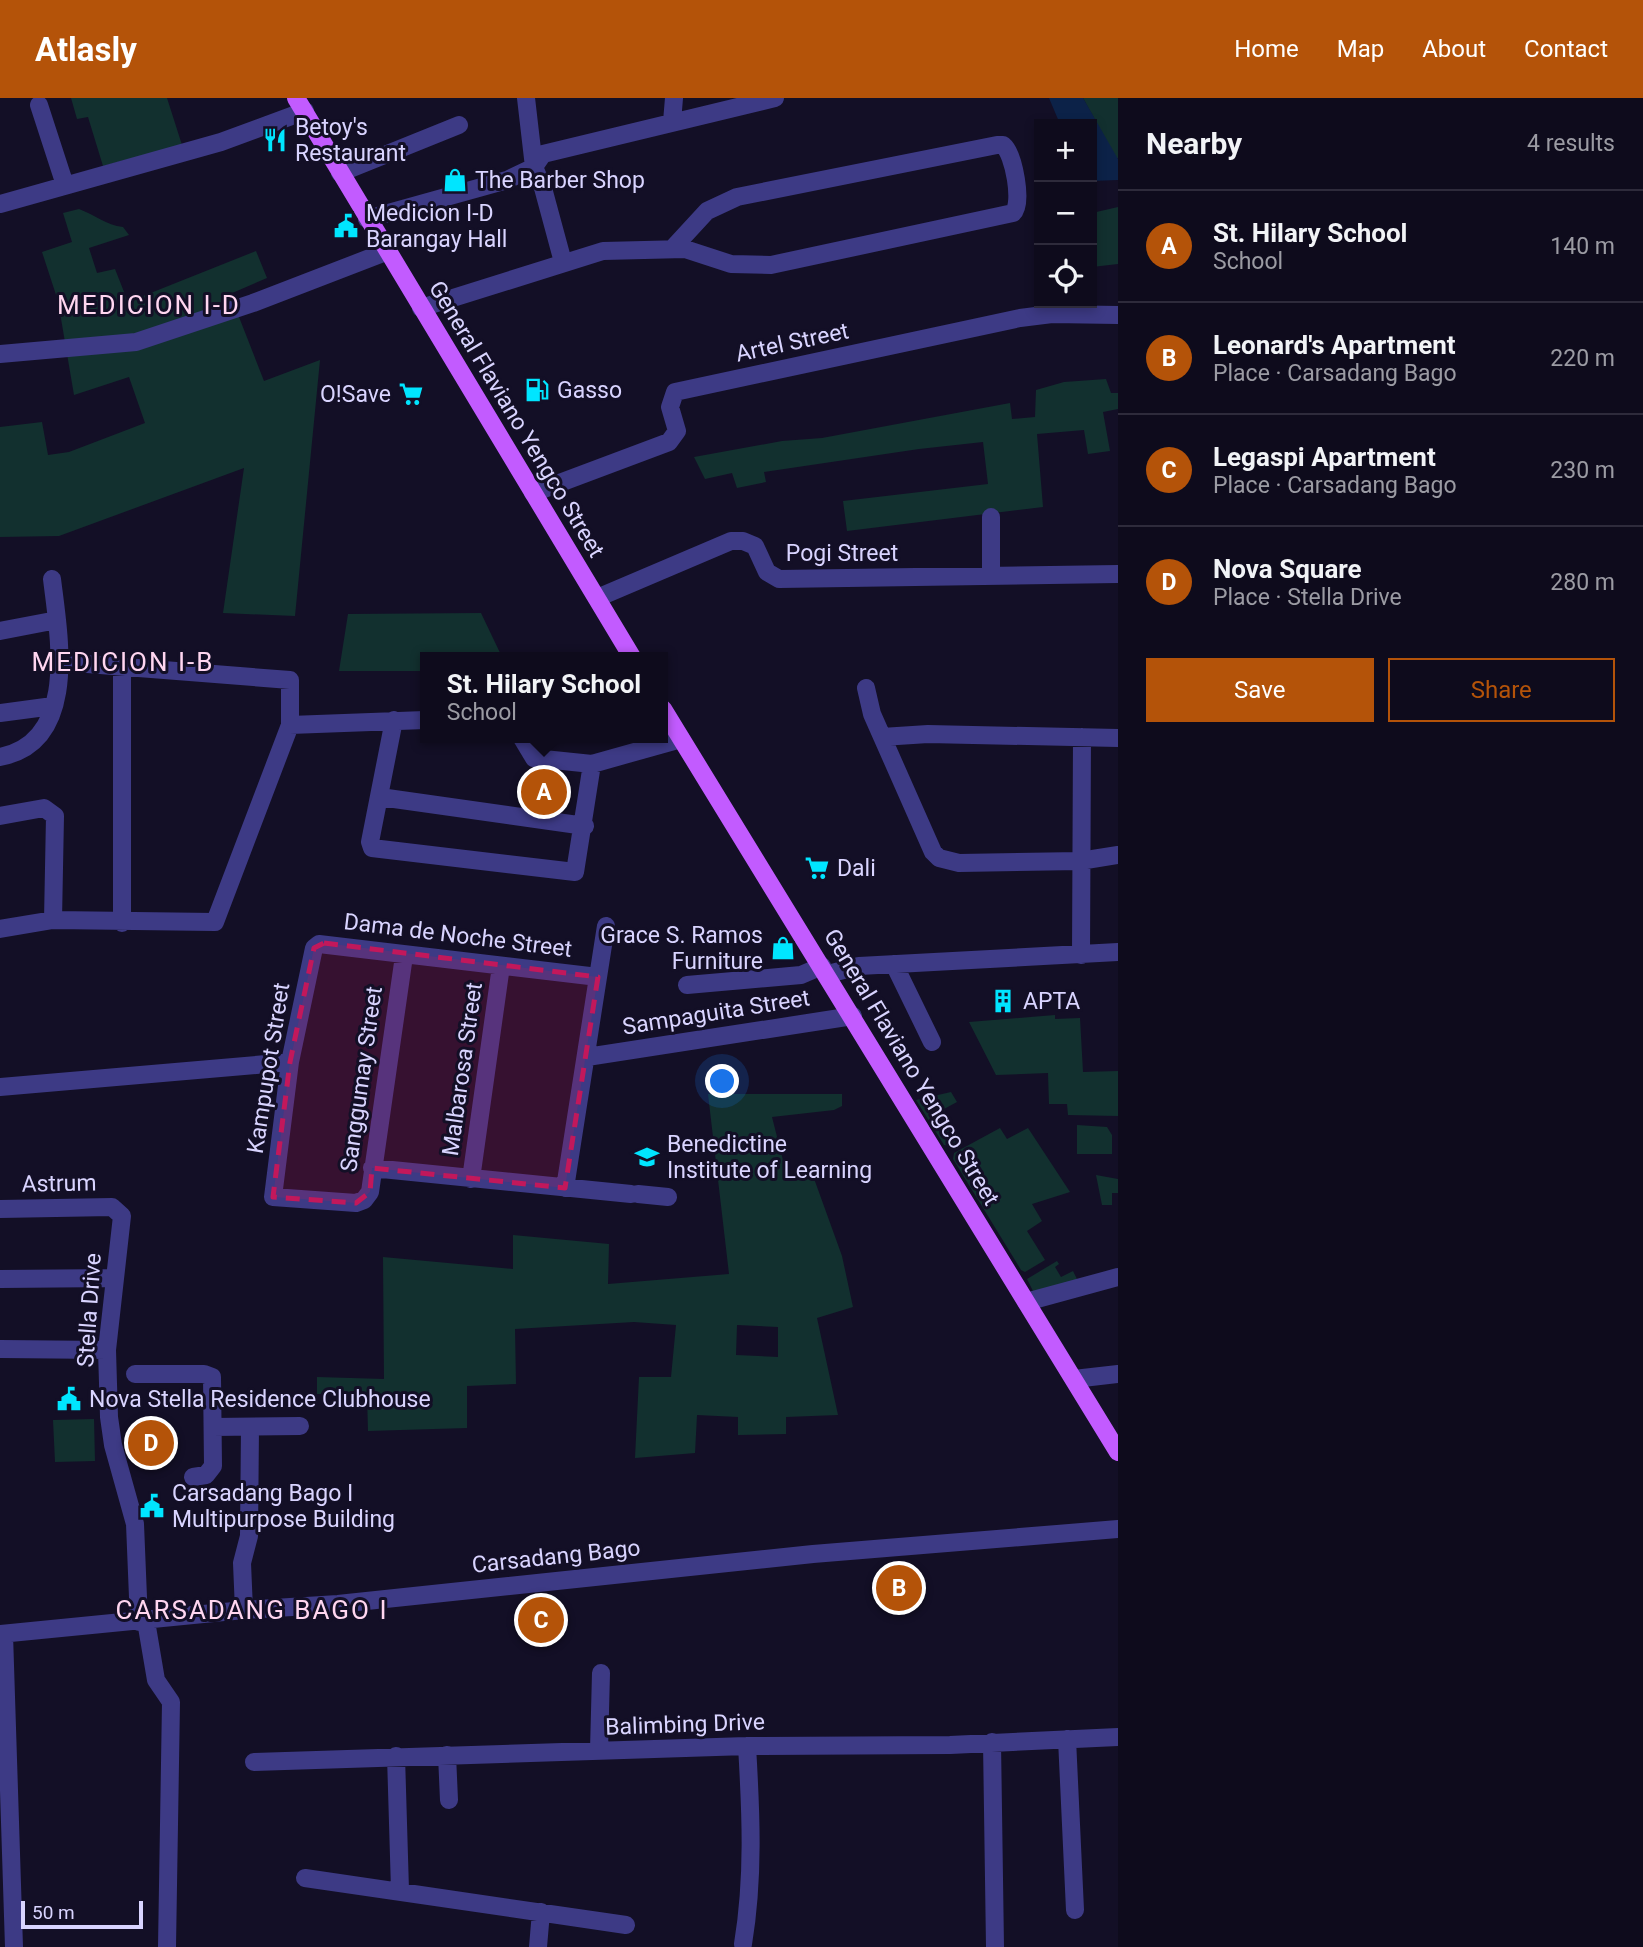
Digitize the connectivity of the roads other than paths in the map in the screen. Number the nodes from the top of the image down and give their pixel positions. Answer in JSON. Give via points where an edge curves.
{"nodes":[{"id":1,"x":526,"y":98,"type":"edge"},
{"id":2,"x":674,"y":98,"type":"edge"},
{"id":3,"x":775,"y":98,"type":"edge"},
{"id":4,"x":39,"y":105,"type":"dead end"},
{"id":5,"x":301,"y":105,"type":"edge"},
{"id":6,"x":672,"y":122,"type":"junction"},
{"id":7,"x":458,"y":125,"type":"dead end"},
{"id":8,"x":534,"y":167,"type":"junction"},
{"id":9,"x":340,"y":173,"type":"junction"},
{"id":10,"x":65,"y":185,"type":"junction"},
{"id":11,"x":0,"y":204,"type":"edge"},
{"id":12,"x":367,"y":219,"type":"junction"},
{"id":13,"x":672,"y":249,"type":"junction"},
{"id":14,"x":388,"y":251,"type":"junction"},
{"id":15,"x":563,"y":262,"type":"junction"},
{"id":16,"x":421,"y":308,"type":"junction"},
{"id":17,"x":1118,"y":315,"type":"edge"},
{"id":18,"x":0,"y":354,"type":"edge"},
{"id":19,"x":533,"y":493,"type":"junction"},
{"id":20,"x":991,"y":517,"type":"dead end"},
{"id":21,"x":1118,"y":574,"type":"edge"},
{"id":22,"x":991,"y":575,"type":"junction"},
{"id":23,"x":52,"y":579,"type":"dead end"},
{"id":24,"x":597,"y":597,"type":"junction"},
{"id":25,"x":57,"y":620,"type":"junction"},
{"id":26,"x":0,"y":631,"type":"edge"},
{"id":27,"x":629,"y":652,"type":"edge"},
{"id":28,"x":62,"y":662,"type":"junction"},
{"id":29,"x":122,"y":668,"type":"junction"},
{"id":30,"x":866,"y":688,"type":"dead end"},
{"id":31,"x":53,"y":706,"type":"junction"},
{"id":32,"x":0,"y":713,"type":"edge"},
{"id":33,"x":668,"y":717,"type":"edge"},
{"id":34,"x":394,"y":720,"type":"junction"},
{"id":35,"x":420,"y":720,"type":"edge"},
{"id":36,"x":290,"y":725,"type":"junction"},
{"id":37,"x":882,"y":737,"type":"junction"},
{"id":38,"x":1082,"y":737,"type":"junction"},
{"id":39,"x":1118,"y":738,"type":"edge"},
{"id":40,"x":681,"y":739,"type":"junction"},
{"id":41,"x":525,"y":743,"type":"edge"},
{"id":42,"x":667,"y":743,"type":"edge"},
{"id":43,"x":668,"y":743,"type":"edge"},
{"id":44,"x":0,"y":757,"type":"edge"},
{"id":45,"x":593,"y":764,"type":"junction"},
{"id":46,"x":380,"y":797,"type":"junction"},
{"id":47,"x":0,"y":816,"type":"edge"},
{"id":48,"x":585,"y":827,"type":"junction"},
{"id":49,"x":1118,"y":855,"type":"edge"},
{"id":50,"x":1080,"y":861,"type":"junction"},
{"id":51,"x":53,"y":920,"type":"junction"},
{"id":52,"x":122,"y":923,"type":"junction"},
{"id":53,"x":606,"y":926,"type":"dead end"},
{"id":54,"x":0,"y":929,"type":"edge"},
{"id":55,"x":314,"y":948,"type":"joint"},
{"id":56,"x":1118,"y":952,"type":"edge"},
{"id":57,"x":404,"y":956,"type":"junction"},
{"id":58,"x":1081,"y":956,"type":"junction"},
{"id":59,"x":894,"y":964,"type":"junction"},
{"id":60,"x":501,"y":966,"type":"junction"},
{"id":61,"x":825,"y":970,"type":"junction"},
{"id":62,"x":598,"y":976,"type":"junction"},
{"id":63,"x":687,"y":985,"type":"dead end"},
{"id":64,"x":853,"y":1016,"type":"junction"},
{"id":65,"x":932,"y":1042,"type":"dead end"},
{"id":66,"x":587,"y":1057,"type":"junction"},
{"id":67,"x":290,"y":1062,"type":"junction"},
{"id":68,"x":0,"y":1087,"type":"edge"},
{"id":69,"x":372,"y":1168,"type":"junction"},
{"id":70,"x":471,"y":1179,"type":"junction"},
{"id":71,"x":565,"y":1188,"type":"junction"},
{"id":72,"x":668,"y":1197,"type":"dead end"},
{"id":73,"x":356,"y":1203,"type":"joint"},
{"id":74,"x":0,"y":1209,"type":"edge"},
{"id":75,"x":118,"y":1209,"type":"joint"},
{"id":76,"x":1118,"y":1277,"type":"edge"},
{"id":77,"x":115,"y":1278,"type":"junction"},
{"id":78,"x":0,"y":1279,"type":"edge"},
{"id":79,"x":1026,"y":1301,"type":"junction"},
{"id":80,"x":0,"y":1349,"type":"edge"},
{"id":81,"x":107,"y":1350,"type":"junction"},
{"id":82,"x":135,"y":1374,"type":"dead end"},
{"id":83,"x":1118,"y":1374,"type":"edge"},
{"id":84,"x":1074,"y":1379,"type":"junction"},
{"id":85,"x":300,"y":1426,"type":"dead end"},
{"id":86,"x":213,"y":1427,"type":"junction"},
{"id":87,"x":250,"y":1427,"type":"junction"},
{"id":88,"x":1118,"y":1452,"type":"edge"},
{"id":89,"x":193,"y":1477,"type":"dead end"},
{"id":90,"x":1118,"y":1529,"type":"edge"},
{"id":91,"x":244,"y":1610,"type":"junction"},
{"id":92,"x":142,"y":1622,"type":"junction"},
{"id":93,"x":2,"y":1634,"type":"edge"},
{"id":94,"x":601,"y":1673,"type":"dead end"},
{"id":95,"x":1118,"y":1737,"type":"edge"},
{"id":96,"x":1067,"y":1739,"type":"junction"},
{"id":97,"x":992,"y":1742,"type":"junction"},
{"id":98,"x":747,"y":1746,"type":"junction"},
{"id":99,"x":599,"y":1750,"type":"junction"},
{"id":100,"x":447,"y":1755,"type":"junction"},
{"id":101,"x":397,"y":1756,"type":"junction"},
{"id":102,"x":254,"y":1762,"type":"dead end"},
{"id":103,"x":449,"y":1800,"type":"dead end"},
{"id":104,"x":305,"y":1878,"type":"dead end"},
{"id":105,"x":400,"y":1890,"type":"junction"},
{"id":106,"x":1076,"y":1910,"type":"dead end"},
{"id":107,"x":541,"y":1912,"type":"junction"},
{"id":108,"x":626,"y":1925,"type":"dead end"},
{"id":109,"x":743,"y":1944,"type":"dead end"},
{"id":110,"x":14,"y":1947,"type":"edge"},
{"id":111,"x":167,"y":1947,"type":"edge"},
{"id":112,"x":538,"y":1947,"type":"edge"},
{"id":113,"x":995,"y":1947,"type":"edge"}],
"edges":[{"from":1,"to":8,"type":"street"},
{"from":2,"to":6,"type":"street"},
{"from":3,"to":6,"type":"street"},
{"from":4,"to":10,"type":"street"},
{"from":5,"to":9,"type":"main road","name":"General Flaviano Yengco Street"},
{"from":5,"to":10,"type":"street","via":[[221,142]]},
{"from":6,"to":8,"type":"street","via":[[543,154]]},
{"from":7,"to":9,"type":"street"},
{"from":8,"to":12,"type":"street","via":[[507,180]]},
{"from":8,"to":15,"type":"street"},
{"from":9,"to":12,"type":"main road","name":"General Flaviano Yengco Street"},
{"from":10,"to":11,"type":"street"},
{"from":12,"to":14,"type":"main road","name":"General Flaviano Yengco Street"},
{"from":13,"to":13,"type":"street","via":[[700,251],[731,264],[771,265],[1013,213],[1019,202],[1011,154],[997,145],[737,197],[707,211]]},
{"from":13,"to":15,"type":"street","via":[[603,251]]},
{"from":14,"to":16,"type":"main road","name":"General Flaviano Yengco Street"},
{"from":14,"to":18,"type":"street","via":[[155,337],[105,347]]},
{"from":15,"to":16,"type":"street"},
{"from":16,"to":19,"type":"main road","name":"General Flaviano Yengco Street"},
{"from":17,"to":19,"type":"street","name":"Artel Street","via":[[1020,318],[675,392],[670,407],[677,431],[669,442]]},
{"from":19,"to":24,"type":"main road","name":"General Flaviano Yengco Street"},
{"from":20,"to":22,"type":"street"},
{"from":21,"to":22,"type":"street","name":"Pogi Street"},
{"from":22,"to":24,"type":"street","name":"Pogi Street","via":[[779,579],[767,572],[755,546],[743,541],[718,546]]},
{"from":23,"to":25,"type":"street"},
{"from":24,"to":27,"type":"main road","name":"General Flaviano Yengco Street"},
{"from":25,"to":26,"type":"street"},
{"from":25,"to":28,"type":"street"},
{"from":28,"to":29,"type":"street"},
{"from":28,"to":31,"type":"street"},
{"from":29,"to":36,"type":"street","via":[[290,680]]},
{"from":29,"to":52,"type":"street"},
{"from":30,"to":37,"type":"street"},
{"from":31,"to":32,"type":"street"},
{"from":31,"to":44,"type":"street","via":[[44,732],[22,751]]},
{"from":33,"to":40,"type":"main road","name":"General Flaviano Yengco Street"},
{"from":34,"to":35,"type":"street"},
{"from":34,"to":36,"type":"street"},
{"from":34,"to":46,"type":"street"},
{"from":36,"to":52,"type":"street","via":[[215,922]]},
{"from":37,"to":38,"type":"street"},
{"from":37,"to":50,"type":"street","via":[[939,858],[959,863]]},
{"from":38,"to":39,"type":"street"},
{"from":38,"to":50,"type":"street"},
{"from":40,"to":43,"type":"street"},
{"from":40,"to":61,"type":"main road","name":"General Flaviano Yengco Street"},
{"from":41,"to":45,"type":"street","via":[[534,758]]},
{"from":42,"to":45,"type":"street"},
{"from":45,"to":48,"type":"street"},
{"from":46,"to":48,"type":"street"},
{"from":46,"to":48,"type":"street","via":[[372,848],[570,874],[578,869]]},
{"from":47,"to":51,"type":"street","via":[[44,808],[55,816]]},
{"from":49,"to":50,"type":"street"},
{"from":50,"to":58,"type":"street"},
{"from":51,"to":52,"type":"street"},
{"from":51,"to":54,"type":"street"},
{"from":53,"to":62,"type":"street"},
{"from":55,"to":57,"type":"street","name":"Dama de Noche Street","via":[[324,943]]},
{"from":55,"to":67,"type":"street","name":"Kampupot Street"},
{"from":56,"to":58,"type":"street"},
{"from":57,"to":60,"type":"street","name":"Dama de Noche Street"},
{"from":57,"to":69,"type":"street","name":"Sanggumay Street"},
{"from":58,"to":59,"type":"street"},
{"from":59,"to":61,"type":"street"},
{"from":59,"to":65,"type":"street"},
{"from":60,"to":62,"type":"street","name":"Dama de Noche Street"},
{"from":60,"to":70,"type":"street","name":"Malbarosa Street"},
{"from":61,"to":63,"type":"street"},
{"from":61,"to":64,"type":"main road","name":"General Flaviano Yengco Street"},
{"from":62,"to":66,"type":"street"},
{"from":64,"to":66,"type":"street","name":"Sampaguita Street"},
{"from":64,"to":79,"type":"main road","name":"General Flaviano Yengco Street"},
{"from":66,"to":71,"type":"street"},
{"from":67,"to":68,"type":"street"},
{"from":67,"to":73,"type":"street","name":"Kampupot Street","via":[[273,1197]]},
{"from":69,"to":70,"type":"street"},
{"from":69,"to":73,"type":"street","name":"Sanggumay Street","via":[[370,1192]]},
{"from":70,"to":71,"type":"street"},
{"from":71,"to":72,"type":"street"},
{"from":74,"to":75,"type":"street","name":"Astrum"},
{"from":75,"to":77,"type":"street","name":"Stella Drive","via":[[122,1216]]},
{"from":76,"to":79,"type":"street"},
{"from":77,"to":78,"type":"street"},
{"from":77,"to":81,"type":"street","name":"Stella Drive"},
{"from":79,"to":84,"type":"main road","name":"General Flaviano Yengco Street"},
{"from":80,"to":81,"type":"street"},
{"from":81,"to":92,"type":"street","name":"Stella Drive","via":[[112,1438],[135,1524]]},
{"from":82,"to":86,"type":"street","via":[[212,1377]]},
{"from":83,"to":84,"type":"street"},
{"from":84,"to":88,"type":"main road","name":"General Flaviano Yengco Street"},
{"from":85,"to":87,"type":"street"},
{"from":86,"to":87,"type":"street"},
{"from":86,"to":89,"type":"street","via":[[211,1472]]},
{"from":87,"to":91,"type":"street","via":[[249,1536],[242,1563]]},
{"from":90,"to":91,"type":"street","name":"Carsadang Bago"},
{"from":91,"to":92,"type":"street","name":"Carsadang Bago"},
{"from":92,"to":93,"type":"street","name":"Carsadang Bago"},
{"from":92,"to":111,"type":"street","name":"Stella Drive","via":[[156,1680],[171,1702]]},
{"from":93,"to":110,"type":"street"},
{"from":94,"to":99,"type":"street"},
{"from":95,"to":96,"type":"street","name":"Balimbing Drive"},
{"from":96,"to":97,"type":"street","name":"Balimbing Drive"},
{"from":96,"to":106,"type":"street"},
{"from":97,"to":98,"type":"street","name":"Balimbing Drive"},
{"from":97,"to":113,"type":"street"},
{"from":98,"to":99,"type":"street","name":"Balimbing Drive"},
{"from":98,"to":109,"type":"street","via":[[752,1850]]},
{"from":99,"to":100,"type":"street","name":"Balimbing Drive"},
{"from":100,"to":101,"type":"street","name":"Balimbing Drive"},
{"from":100,"to":103,"type":"street"},
{"from":101,"to":102,"type":"street","name":"Balimbing Drive"},
{"from":101,"to":105,"type":"street"},
{"from":104,"to":105,"type":"street"},
{"from":105,"to":107,"type":"street"},
{"from":107,"to":108,"type":"street"},
{"from":107,"to":112,"type":"street"}]}
